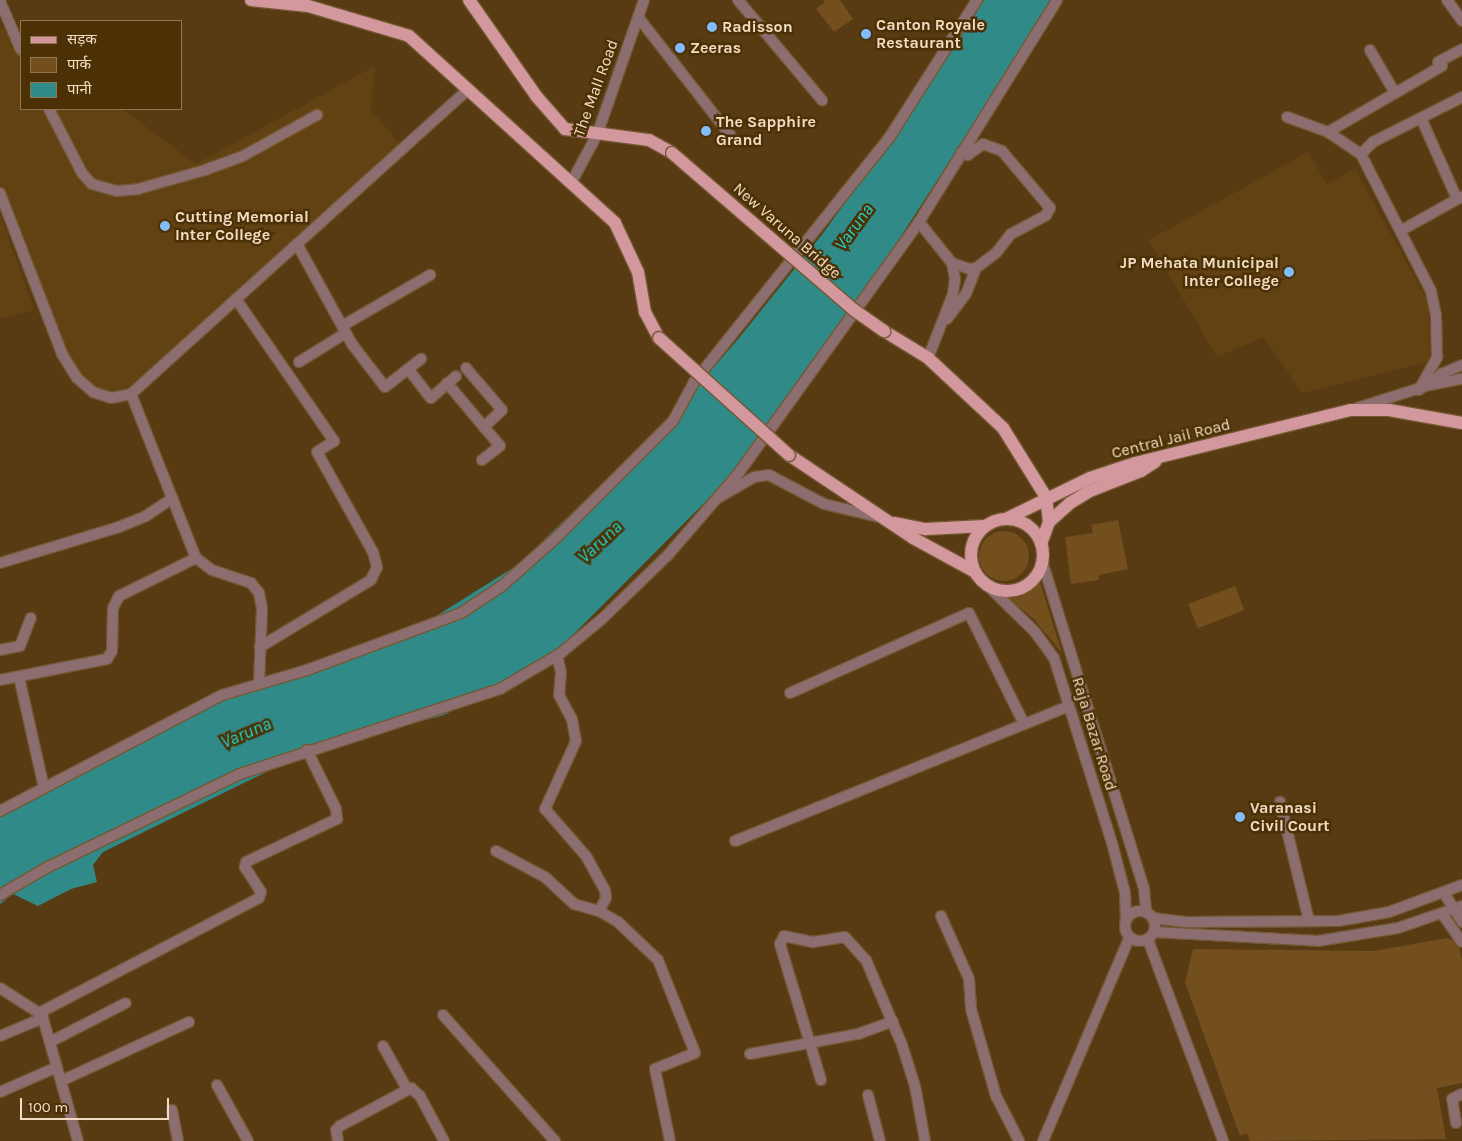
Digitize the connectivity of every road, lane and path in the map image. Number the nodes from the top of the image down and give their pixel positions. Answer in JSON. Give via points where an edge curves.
{"nodes":[{"id":1,"x":251,"y":0,"type":"edge"},
{"id":2,"x":469,"y":0,"type":"edge"},
{"id":3,"x":644,"y":0,"type":"edge"},
{"id":4,"x":738,"y":0,"type":"edge"},
{"id":5,"x":977,"y":0,"type":"edge"},
{"id":6,"x":1057,"y":0,"type":"edge"},
{"id":7,"x":1447,"y":0,"type":"edge"},
{"id":8,"x":0,"y":1,"type":"edge"},
{"id":9,"x":638,"y":17,"type":"junction"},
{"id":10,"x":1462,"y":21,"type":"edge"},
{"id":11,"x":20,"y":48,"type":"edge"},
{"id":12,"x":1462,"y":49,"type":"edge"},
{"id":13,"x":1370,"y":50,"type":"dead end"},
{"id":14,"x":469,"y":89,"type":"junction"},
{"id":15,"x":1395,"y":93,"type":"junction"},
{"id":16,"x":1462,"y":97,"type":"edge"},
{"id":17,"x":822,"y":100,"type":"dead end"},
{"id":18,"x":50,"y":110,"type":"edge"},
{"id":19,"x":316,"y":115,"type":"dead end"},
{"id":20,"x":1287,"y":117,"type":"dead end"},
{"id":21,"x":1420,"y":118,"type":"junction"},
{"id":22,"x":1328,"y":132,"type":"junction"},
{"id":23,"x":597,"y":135,"type":"junction"},
{"id":24,"x":731,"y":136,"type":"dead end"},
{"id":25,"x":962,"y":152,"type":"junction"},
{"id":26,"x":1361,"y":154,"type":"junction"},
{"id":27,"x":571,"y":183,"type":"junction"},
{"id":28,"x":0,"y":193,"type":"edge"},
{"id":29,"x":1460,"y":198,"type":"edge"},
{"id":30,"x":919,"y":222,"type":"junction"},
{"id":31,"x":1402,"y":230,"type":"junction"},
{"id":32,"x":297,"y":244,"type":"junction"},
{"id":33,"x":952,"y":263,"type":"junction"},
{"id":34,"x":976,"y":268,"type":"junction"},
{"id":35,"x":430,"y":275,"type":"dead end"},
{"id":36,"x":236,"y":299,"type":"junction"},
{"id":37,"x":941,"y":326,"type":"junction"},
{"id":38,"x":344,"y":330,"type":"junction"},
{"id":39,"x":928,"y":358,"type":"junction"},
{"id":40,"x":421,"y":359,"type":"dead end"},
{"id":41,"x":299,"y":362,"type":"dead end"},
{"id":42,"x":1462,"y":365,"type":"edge"},
{"id":43,"x":466,"y":368,"type":"dead end"},
{"id":44,"x":408,"y":369,"type":"junction"},
{"id":45,"x":456,"y":376,"type":"dead end"},
{"id":46,"x":1462,"y":379,"type":"edge"},
{"id":47,"x":447,"y":383,"type":"junction"},
{"id":48,"x":1430,"y":384,"type":"junction"},
{"id":49,"x":1419,"y":390,"type":"junction"},
{"id":50,"x":131,"y":394,"type":"junction"},
{"id":51,"x":1351,"y":410,"type":"junction"},
{"id":52,"x":1462,"y":423,"type":"edge"},
{"id":53,"x":484,"y":427,"type":"junction"},
{"id":54,"x":482,"y":460,"type":"dead end"},
{"id":55,"x":1157,"y":460,"type":"junction"},
{"id":56,"x":1046,"y":497,"type":"junction"},
{"id":57,"x":173,"y":498,"type":"junction"},
{"id":58,"x":717,"y":498,"type":"junction"},
{"id":59,"x":883,"y":519,"type":"junction"},
{"id":60,"x":1006,"y":519,"type":"junction"},
{"id":61,"x":1049,"y":522,"type":"junction"},
{"id":62,"x":985,"y":526,"type":"junction"},
{"id":63,"x":1041,"y":544,"type":"junction"},
{"id":64,"x":196,"y":558,"type":"junction"},
{"id":65,"x":1042,"y":561,"type":"junction"},
{"id":66,"x":0,"y":562,"type":"edge"},
{"id":67,"x":975,"y":572,"type":"junction"},
{"id":68,"x":984,"y":582,"type":"junction"},
{"id":69,"x":31,"y":618,"type":"dead end"},
{"id":70,"x":260,"y":647,"type":"junction"},
{"id":71,"x":0,"y":650,"type":"edge"},
{"id":72,"x":557,"y":655,"type":"junction"},
{"id":73,"x":19,"y":676,"type":"junction"},
{"id":74,"x":0,"y":680,"type":"edge"},
{"id":75,"x":259,"y":683,"type":"junction"},
{"id":76,"x":790,"y":693,"type":"dead end"},
{"id":77,"x":1069,"y":706,"type":"junction"},
{"id":78,"x":1024,"y":724,"type":"junction"},
{"id":79,"x":307,"y":750,"type":"junction"},
{"id":80,"x":44,"y":788,"type":"junction"},
{"id":81,"x":1280,"y":802,"type":"dead end"},
{"id":82,"x":0,"y":811,"type":"edge"},
{"id":83,"x":735,"y":841,"type":"dead end"},
{"id":84,"x":496,"y":851,"type":"dead end"},
{"id":85,"x":1462,"y":885,"type":"edge"},
{"id":86,"x":1444,"y":893,"type":"junction"},
{"id":87,"x":0,"y":895,"type":"edge"},
{"id":88,"x":1458,"y":907,"type":"edge"},
{"id":89,"x":599,"y":911,"type":"junction"},
{"id":90,"x":1149,"y":915,"type":"junction"},
{"id":91,"x":1443,"y":915,"type":"junction"},
{"id":92,"x":940,"y":916,"type":"dead end"},
{"id":93,"x":1126,"y":920,"type":"junction"},
{"id":94,"x":1310,"y":921,"type":"junction"},
{"id":95,"x":1462,"y":922,"type":"edge"},
{"id":96,"x":1151,"y":936,"type":"junction"},
{"id":97,"x":1130,"y":938,"type":"junction"},
{"id":98,"x":1462,"y":942,"type":"edge"},
{"id":99,"x":0,"y":988,"type":"edge"},
{"id":100,"x":126,"y":1003,"type":"dead end"},
{"id":101,"x":443,"y":1014,"type":"dead end"},
{"id":102,"x":41,"y":1016,"type":"junction"},
{"id":103,"x":893,"y":1021,"type":"junction"},
{"id":104,"x":189,"y":1022,"type":"dead end"},
{"id":105,"x":0,"y":1036,"type":"edge"},
{"id":106,"x":50,"y":1042,"type":"junction"},
{"id":107,"x":810,"y":1044,"type":"junction"},
{"id":108,"x":383,"y":1046,"type":"dead end"},
{"id":109,"x":750,"y":1054,"type":"dead end"},
{"id":110,"x":57,"y":1067,"type":"junction"},
{"id":111,"x":821,"y":1080,"type":"dead end"},
{"id":112,"x":61,"y":1081,"type":"junction"},
{"id":113,"x":217,"y":1085,"type":"dead end"},
{"id":114,"x":407,"y":1089,"type":"junction"},
{"id":115,"x":0,"y":1092,"type":"edge"},
{"id":116,"x":1462,"y":1094,"type":"edge"},
{"id":117,"x":868,"y":1095,"type":"dead end"},
{"id":118,"x":172,"y":1110,"type":"dead end"},
{"id":119,"x":1456,"y":1123,"type":"dead end"},
{"id":120,"x":78,"y":1141,"type":"edge"},
{"id":121,"x":178,"y":1141,"type":"edge"},
{"id":122,"x":248,"y":1141,"type":"edge"},
{"id":123,"x":338,"y":1141,"type":"edge"},
{"id":124,"x":444,"y":1141,"type":"edge"},
{"id":125,"x":555,"y":1141,"type":"edge"},
{"id":126,"x":670,"y":1141,"type":"edge"},
{"id":127,"x":880,"y":1141,"type":"edge"},
{"id":128,"x":925,"y":1141,"type":"edge"},
{"id":129,"x":1020,"y":1141,"type":"edge"},
{"id":130,"x":1043,"y":1141,"type":"edge"},
{"id":131,"x":1223,"y":1141,"type":"edge"}],
"edges":[{"from":1,"to":14,"type":"main road","via":[[308,6],[410,36]]},
{"from":2,"to":23,"type":"main road","name":"New Varuna Bridge","via":[[565,130]]},
{"from":3,"to":9,"type":"street","name":"The Mall Road"},
{"from":4,"to":17,"type":"street"},
{"from":5,"to":75,"type":"street","via":[[889,138],[694,382],[673,421],[557,537],[483,601],[461,613],[307,670]]},
{"from":6,"to":25,"type":"street"},
{"from":7,"to":10,"type":"street"},
{"from":8,"to":11,"type":"street"},
{"from":9,"to":23,"type":"street","name":"The Mall Road"},
{"from":9,"to":24,"type":"street"},
{"from":12,"to":15,"type":"street"},
{"from":13,"to":15,"type":"street"},
{"from":14,"to":27,"type":"main road"},
{"from":14,"to":32,"type":"street"},
{"from":15,"to":22,"type":"street"},
{"from":16,"to":21,"type":"street"},
{"from":18,"to":19,"type":"street","via":[[82,172],[92,184],[117,191],[176,178],[243,156]]},
{"from":20,"to":22,"type":"street"},
{"from":21,"to":26,"type":"street","via":[[1373,142]]},
{"from":21,"to":29,"type":"street"},
{"from":22,"to":26,"type":"street"},
{"from":23,"to":27,"type":"street","name":"The Mall Road"},
{"from":23,"to":39,"type":"main road","name":"New Varuna Bridge","bridge":true,"via":[[648,140],[672,152],[854,310]]},
{"from":25,"to":30,"type":"street"},
{"from":25,"to":34,"type":"street","via":[[968,155],[983,144],[1002,152],[1050,208],[1046,215],[1011,234]]},
{"from":26,"to":31,"type":"street"},
{"from":27,"to":59,"type":"main road","bridge":true,"via":[[615,223],[626,242],[638,272],[644,312],[659,338],[789,455]]},
{"from":28,"to":50,"type":"street","via":[[62,354],[77,378],[93,392],[111,398]]},
{"from":29,"to":31,"type":"street"},
{"from":30,"to":33,"type":"street"},
{"from":30,"to":58,"type":"street","via":[[738,474]]},
{"from":31,"to":49,"type":"street","via":[[1431,291],[1436,315],[1437,357]]},
{"from":32,"to":36,"type":"street"},
{"from":32,"to":38,"type":"street"},
{"from":33,"to":34,"type":"street"},
{"from":33,"to":37,"type":"street","via":[[955,284]]},
{"from":34,"to":37,"type":"street","via":[[966,294]]},
{"from":35,"to":38,"type":"street"},
{"from":36,"to":50,"type":"street"},
{"from":36,"to":70,"type":"street","via":[[334,441],[316,452],[377,561],[376,574],[371,580]]},
{"from":37,"to":39,"type":"street"},
{"from":38,"to":41,"type":"street"},
{"from":38,"to":44,"type":"street","via":[[385,387]]},
{"from":39,"to":56,"type":"main road","name":"New Varuna Bridge","via":[[1008,434]]},
{"from":40,"to":44,"type":"street"},
{"from":42,"to":48,"type":"street","via":[[1440,374]]},
{"from":43,"to":53,"type":"street","via":[[502,410]]},
{"from":44,"to":47,"type":"street","via":[[431,398]]},
{"from":45,"to":47,"type":"street"},
{"from":46,"to":48,"type":"street","name":"Central Jail Road"},
{"from":47,"to":53,"type":"street"},
{"from":48,"to":49,"type":"street","name":"Central Jail Road"},
{"from":49,"to":51,"type":"street","name":"Central Jail Road"},
{"from":50,"to":57,"type":"street"},
{"from":51,"to":52,"type":"main road","name":"Central Jail Road","via":[[1389,410]]},
{"from":51,"to":55,"type":"main road","name":"Central Jail Road"},
{"from":53,"to":54,"type":"street","via":[[500,446]]},
{"from":55,"to":56,"type":"main road","name":"Central Jail Road","via":[[1135,463],[1090,478]]},
{"from":55,"to":61,"type":"main road","via":[[1140,472],[1090,491]]},
{"from":56,"to":60,"type":"main road","name":"Central Jail Road"},
{"from":56,"to":61,"type":"main road"},
{"from":57,"to":64,"type":"street"},
{"from":57,"to":66,"type":"street","via":[[146,516],[119,527]]},
{"from":58,"to":59,"type":"street","via":[[754,477],[770,475],[824,504]]},
{"from":58,"to":72,"type":"street","via":[[650,574]]},
{"from":59,"to":62,"type":"main road","via":[[926,528]]},
{"from":59,"to":67,"type":"main road"},
{"from":60,"to":62,"type":"main road"},
{"from":60,"to":63,"type":"main road","via":[[1028,525]]},
{"from":61,"to":63,"type":"main road"},
{"from":62,"to":67,"type":"main road","via":[[971,551]]},
{"from":63,"to":65,"type":"main road"},
{"from":64,"to":70,"type":"street","via":[[212,570],[243,579],[255,587],[262,600]]},
{"from":64,"to":73,"type":"street","via":[[119,596],[113,608],[112,651],[107,658]]},
{"from":65,"to":68,"type":"main road","via":[[1039,571],[1024,586],[1003,590]]},
{"from":65,"to":90,"type":"street","via":[[1144,888]]},
{"from":67,"to":68,"type":"main road"},
{"from":68,"to":77,"type":"street","name":"Raja Bazar Road","via":[[1046,644],[1060,674]]},
{"from":69,"to":71,"type":"street","via":[[20,646]]},
{"from":70,"to":75,"type":"street"},
{"from":72,"to":79,"type":"street","via":[[500,689]]},
{"from":72,"to":89,"type":"street","via":[[561,673],[559,696],[572,719],[576,741],[545,809],[579,848],[605,890],[606,896]]},
{"from":73,"to":74,"type":"street"},
{"from":73,"to":80,"type":"street"},
{"from":75,"to":80,"type":"street","via":[[222,695]]},
{"from":76,"to":78,"type":"street","via":[[969,614]]},
{"from":77,"to":78,"type":"street"},
{"from":77,"to":93,"type":"street","name":"Raja Bazar Road","via":[[1112,843],[1125,893]]},
{"from":78,"to":83,"type":"street"},
{"from":79,"to":87,"type":"street","via":[[240,774],[176,803]]},
{"from":79,"to":102,"type":"street","via":[[336,809],[337,819],[246,862],[245,868],[261,892],[259,898]]},
{"from":80,"to":82,"type":"street"},
{"from":81,"to":94,"type":"street"},
{"from":84,"to":89,"type":"street","via":[[545,877],[574,904]]},
{"from":85,"to":86,"type":"street"},
{"from":86,"to":88,"type":"street"},
{"from":86,"to":94,"type":"street","via":[[1389,912],[1338,921]]},
{"from":88,"to":91,"type":"street"},
{"from":88,"to":95,"type":"street"},
{"from":89,"to":126,"type":"street","via":[[629,930],[658,960],[695,1050],[692,1056],[660,1064],[655,1069]]},
{"from":90,"to":93,"type":"street","via":[[1136,911]]},
{"from":90,"to":94,"type":"street","via":[[1188,922]]},
{"from":90,"to":96,"type":"street"},
{"from":91,"to":96,"type":"street","via":[[1370,935],[1318,941]]},
{"from":91,"to":98,"type":"street"},
{"from":92,"to":129,"type":"street","via":[[969,979],[971,1009],[996,1096]]},
{"from":93,"to":97,"type":"street","via":[[1125,930]]},
{"from":96,"to":97,"type":"street","via":[[1138,942]]},
{"from":96,"to":131,"type":"street"},
{"from":97,"to":130,"type":"street"},
{"from":99,"to":102,"type":"street"},
{"from":100,"to":106,"type":"street"},
{"from":101,"to":125,"type":"street"},
{"from":102,"to":105,"type":"street"},
{"from":102,"to":106,"type":"street"},
{"from":103,"to":107,"type":"street","via":[[858,1034]]},
{"from":103,"to":107,"type":"street","via":[[874,975],[849,939],[840,937],[813,942],[784,936],[780,944]]},
{"from":103,"to":128,"type":"street","via":[[915,1086]]},
{"from":104,"to":112,"type":"street"},
{"from":106,"to":110,"type":"street"},
{"from":107,"to":109,"type":"street"},
{"from":107,"to":111,"type":"street"},
{"from":108,"to":114,"type":"street"},
{"from":110,"to":112,"type":"street"},
{"from":110,"to":115,"type":"street"},
{"from":112,"to":120,"type":"street"},
{"from":113,"to":122,"type":"street"},
{"from":114,"to":123,"type":"street","via":[[340,1126],[336,1134]]},
{"from":114,"to":124,"type":"street","via":[[417,1091]]},
{"from":116,"to":119,"type":"street","via":[[1452,1099]]},
{"from":117,"to":127,"type":"street"},
{"from":118,"to":121,"type":"street"}]}
